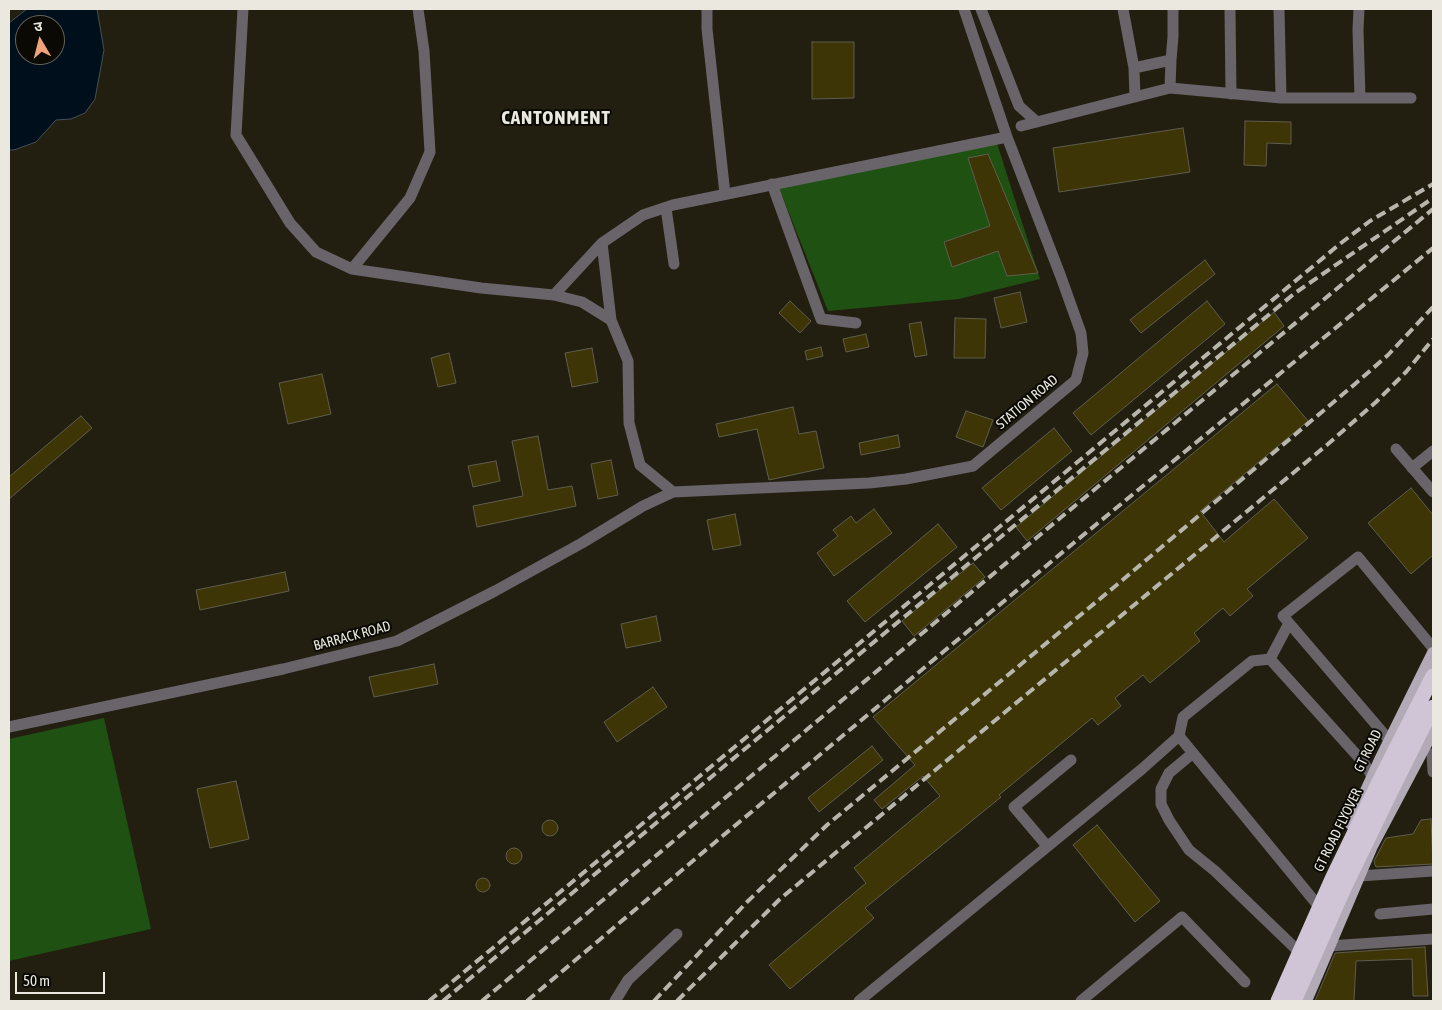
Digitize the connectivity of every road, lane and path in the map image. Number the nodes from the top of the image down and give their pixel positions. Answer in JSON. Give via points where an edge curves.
{"nodes":[{"id":1,"x":243,"y":9,"type":"edge"},
{"id":2,"x":418,"y":9,"type":"edge"},
{"id":3,"x":707,"y":9,"type":"edge"},
{"id":4,"x":964,"y":9,"type":"edge"},
{"id":5,"x":981,"y":9,"type":"edge"},
{"id":6,"x":1123,"y":9,"type":"edge"},
{"id":7,"x":1173,"y":9,"type":"edge"},
{"id":8,"x":1230,"y":9,"type":"edge"},
{"id":9,"x":1279,"y":9,"type":"edge"},
{"id":10,"x":1359,"y":9,"type":"edge"},
{"id":11,"x":1170,"y":60,"type":"junction"},
{"id":12,"x":1134,"y":68,"type":"junction"},
{"id":13,"x":1170,"y":88,"type":"junction"},
{"id":14,"x":1231,"y":94,"type":"junction"},
{"id":15,"x":1135,"y":97,"type":"junction"},
{"id":16,"x":1360,"y":97,"type":"junction"},
{"id":17,"x":1281,"y":98,"type":"junction"},
{"id":18,"x":1411,"y":98,"type":"dead end"},
{"id":19,"x":1038,"y":122,"type":"junction"},
{"id":20,"x":1021,"y":126,"type":"dead end"},
{"id":21,"x":1007,"y":136,"type":"junction"},
{"id":22,"x":772,"y":184,"type":"junction"},
{"id":23,"x":724,"y":194,"type":"junction"},
{"id":24,"x":666,"y":208,"type":"junction"},
{"id":25,"x":602,"y":243,"type":"junction"},
{"id":26,"x":674,"y":264,"type":"dead end"},
{"id":27,"x":352,"y":269,"type":"junction"},
{"id":28,"x":554,"y":295,"type":"junction"},
{"id":29,"x":611,"y":320,"type":"junction"},
{"id":30,"x":856,"y":323,"type":"dead end"},
{"id":31,"x":1396,"y":449,"type":"dead end"},
{"id":32,"x":1433,"y":451,"type":"edge"},
{"id":33,"x":1412,"y":468,"type":"junction"},
{"id":34,"x":673,"y":492,"type":"junction"},
{"id":35,"x":1433,"y":492,"type":"edge"},
{"id":36,"x":1289,"y":623,"type":"junction"},
{"id":37,"x":1433,"y":648,"type":"edge"},
{"id":38,"x":1433,"y":653,"type":"edge"},
{"id":39,"x":1270,"y":658,"type":"junction"},
{"id":40,"x":1433,"y":676,"type":"edge"},
{"id":41,"x":1433,"y":707,"type":"edge"},
{"id":42,"x":9,"y":727,"type":"edge"},
{"id":43,"x":1433,"y":731,"type":"edge"},
{"id":44,"x":1179,"y":736,"type":"junction"},
{"id":45,"x":1390,"y":740,"type":"junction"},
{"id":46,"x":1193,"y":752,"type":"junction"},
{"id":47,"x":1429,"y":753,"type":"edge"},
{"id":48,"x":1071,"y":760,"type":"dead end"},
{"id":49,"x":1433,"y":772,"type":"edge"},
{"id":50,"x":1372,"y":776,"type":"junction"},
{"id":51,"x":1047,"y":846,"type":"junction"},
{"id":52,"x":1433,"y":871,"type":"edge"},
{"id":53,"x":1359,"y":876,"type":"junction"},
{"id":54,"x":1316,"y":903,"type":"junction"},
{"id":55,"x":1433,"y":909,"type":"edge"},
{"id":56,"x":1380,"y":914,"type":"dead end"},
{"id":57,"x":677,"y":934,"type":"dead end"},
{"id":58,"x":1433,"y":939,"type":"edge"},
{"id":59,"x":1329,"y":946,"type":"junction"},
{"id":60,"x":1296,"y":949,"type":"junction"},
{"id":61,"x":1245,"y":982,"type":"dead end"},
{"id":62,"x":615,"y":1001,"type":"edge"},
{"id":63,"x":859,"y":1001,"type":"edge"},
{"id":64,"x":1081,"y":1001,"type":"edge"},
{"id":65,"x":1271,"y":1001,"type":"edge"},
{"id":66,"x":1278,"y":1001,"type":"edge"},
{"id":67,"x":1294,"y":1001,"type":"edge"},
{"id":68,"x":1306,"y":1001,"type":"edge"}],
"edges":[{"from":1,"to":27,"type":"street","via":[[236,135],[290,223],[316,252]]},
{"from":2,"to":27,"type":"street","via":[[430,152],[410,198]]},
{"from":3,"to":23,"type":"street"},
{"from":4,"to":21,"type":"street","name":"STATION ROAD"},
{"from":5,"to":19,"type":"street","via":[[1019,106]]},
{"from":6,"to":12,"type":"street"},
{"from":7,"to":11,"type":"street","via":[[1174,37]]},
{"from":8,"to":14,"type":"street"},
{"from":9,"to":17,"type":"street"},
{"from":10,"to":16,"type":"street"},
{"from":11,"to":12,"type":"street"},
{"from":11,"to":13,"type":"street"},
{"from":12,"to":15,"type":"street"},
{"from":13,"to":14,"type":"street"},
{"from":13,"to":15,"type":"street"},
{"from":14,"to":17,"type":"street"},
{"from":15,"to":19,"type":"street"},
{"from":16,"to":17,"type":"street"},
{"from":16,"to":18,"type":"street"},
{"from":19,"to":20,"type":"street"},
{"from":21,"to":22,"type":"street"},
{"from":21,"to":34,"type":"street","name":"STATION ROAD","via":[[1081,333],[1084,353],[1076,380],[974,466],[906,480]]},
{"from":22,"to":23,"type":"street"},
{"from":22,"to":30,"type":"street","via":[[821,319]]},
{"from":23,"to":24,"type":"street"},
{"from":24,"to":25,"type":"street","via":[[643,215]]},
{"from":24,"to":26,"type":"street"},
{"from":25,"to":28,"type":"street"},
{"from":25,"to":29,"type":"street"},
{"from":27,"to":28,"type":"street"},
{"from":28,"to":29,"type":"street","via":[[582,302]]},
{"from":29,"to":34,"type":"street","via":[[628,361],[629,422],[640,465]]},
{"from":31,"to":33,"type":"street"},
{"from":32,"to":33,"type":"street"},
{"from":33,"to":35,"type":"street"},
{"from":34,"to":42,"type":"street","name":"BARRACK ROAD","via":[[495,591],[397,640],[283,669]]},
{"from":36,"to":37,"type":"street","via":[[1283,616],[1358,557]]},
{"from":36,"to":39,"type":"street"},
{"from":36,"to":45,"type":"street"},
{"from":38,"to":45,"type":"main road","name":"GT ROAD"},
{"from":39,"to":44,"type":"street","via":[[1252,661],[1183,718]]},
{"from":39,"to":50,"type":"street"},
{"from":40,"to":66,"type":"highway","name":"GT ROAD FLYOVER","via":[[1340,862]]},
{"from":41,"to":67,"type":"highway","via":[[1345,886]]},
{"from":43,"to":47,"type":"main road"},
{"from":44,"to":46,"type":"street"},
{"from":44,"to":51,"type":"street"},
{"from":45,"to":50,"type":"main road","name":"GT ROAD"},
{"from":46,"to":54,"type":"street"},
{"from":46,"to":60,"type":"street","via":[[1169,773],[1161,789],[1161,804],[1169,820],[1189,850]]},
{"from":47,"to":49,"type":"street"},
{"from":47,"to":53,"type":"main road","via":[[1372,846]]},
{"from":48,"to":51,"type":"street","via":[[1014,807]]},
{"from":50,"to":54,"type":"main road","name":"GT ROAD"},
{"from":51,"to":63,"type":"street"},
{"from":52,"to":53,"type":"street"},
{"from":53,"to":59,"type":"main road"},
{"from":54,"to":60,"type":"main road","name":"GT ROAD"},
{"from":55,"to":56,"type":"street"},
{"from":57,"to":62,"type":"street","via":[[631,976]]},
{"from":58,"to":59,"type":"street"},
{"from":59,"to":68,"type":"main road"},
{"from":60,"to":65,"type":"main road","name":"GT ROAD"},
{"from":61,"to":64,"type":"street","via":[[1182,917]]}]}
